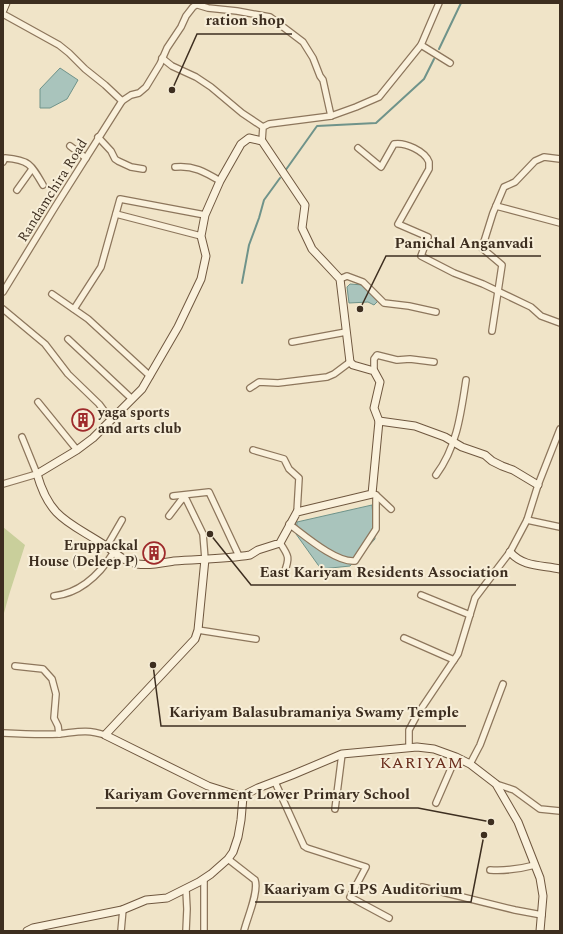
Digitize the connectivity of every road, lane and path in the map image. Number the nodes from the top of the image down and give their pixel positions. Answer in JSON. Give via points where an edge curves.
{"nodes":[{"id":1,"x":6,"y":3,"type":"edge"},
{"id":2,"x":439,"y":3,"type":"edge"},
{"id":3,"x":198,"y":4,"type":"edge"},
{"id":4,"x":3,"y":10,"type":"edge"},
{"id":5,"x":3,"y":14,"type":"edge"},
{"id":6,"x":421,"y":45,"type":"junction"},
{"id":7,"x":162,"y":58,"type":"junction"},
{"id":8,"x":450,"y":64,"type":"dead end"},
{"id":9,"x":122,"y":101,"type":"junction"},
{"id":10,"x":331,"y":116,"type":"junction"},
{"id":11,"x":263,"y":127,"type":"junction"},
{"id":12,"x":98,"y":137,"type":"junction"},
{"id":13,"x":262,"y":140,"type":"junction"},
{"id":14,"x":70,"y":146,"type":"dead end"},
{"id":15,"x":358,"y":148,"type":"dead end"},
{"id":16,"x":86,"y":158,"type":"junction"},
{"id":17,"x":560,"y":159,"type":"edge"},
{"id":18,"x":3,"y":162,"type":"edge"},
{"id":19,"x":175,"y":167,"type":"dead end"},
{"id":20,"x":32,"y":169,"type":"junction"},
{"id":21,"x":143,"y":169,"type":"dead end"},
{"id":22,"x":220,"y":181,"type":"junction"},
{"id":23,"x":43,"y":185,"type":"dead end"},
{"id":24,"x":17,"y":190,"type":"dead end"},
{"id":25,"x":496,"y":206,"type":"junction"},
{"id":26,"x":116,"y":214,"type":"junction"},
{"id":27,"x":205,"y":215,"type":"junction"},
{"id":28,"x":560,"y":223,"type":"edge"},
{"id":29,"x":201,"y":236,"type":"junction"},
{"id":30,"x":340,"y":279,"type":"junction"},
{"id":31,"x":3,"y":292,"type":"edge"},
{"id":32,"x":499,"y":292,"type":"junction"},
{"id":33,"x":52,"y":294,"type":"dead end"},
{"id":34,"x":3,"y":309,"type":"edge"},
{"id":35,"x":74,"y":309,"type":"junction"},
{"id":36,"x":436,"y":312,"type":"dead end"},
{"id":37,"x":560,"y":323,"type":"edge"},
{"id":38,"x":346,"y":332,"type":"junction"},
{"id":39,"x":492,"y":332,"type":"dead end"},
{"id":40,"x":68,"y":339,"type":"dead end"},
{"id":41,"x":292,"y":342,"type":"dead end"},
{"id":42,"x":350,"y":362,"type":"junction"},
{"id":43,"x":434,"y":362,"type":"dead end"},
{"id":44,"x":374,"y":371,"type":"junction"},
{"id":45,"x":150,"y":376,"type":"junction"},
{"id":46,"x":466,"y":380,"type":"dead end"},
{"id":47,"x":250,"y":388,"type":"dead end"},
{"id":48,"x":132,"y":399,"type":"junction"},
{"id":49,"x":38,"y":402,"type":"dead end"},
{"id":50,"x":111,"y":420,"type":"junction"},
{"id":51,"x":379,"y":421,"type":"junction"},
{"id":52,"x":560,"y":429,"type":"edge"},
{"id":53,"x":22,"y":437,"type":"dead end"},
{"id":54,"x":455,"y":442,"type":"junction"},
{"id":55,"x":77,"y":450,"type":"junction"},
{"id":56,"x":253,"y":450,"type":"dead end"},
{"id":57,"x":37,"y":474,"type":"junction"},
{"id":58,"x":436,"y":475,"type":"dead end"},
{"id":59,"x":3,"y":483,"type":"edge"},
{"id":60,"x":538,"y":485,"type":"junction"},
{"id":61,"x":374,"y":494,"type":"junction"},
{"id":62,"x":173,"y":496,"type":"dead end"},
{"id":63,"x":391,"y":509,"type":"dead end"},
{"id":64,"x":297,"y":512,"type":"junction"},
{"id":65,"x":169,"y":516,"type":"dead end"},
{"id":66,"x":122,"y":520,"type":"dead end"},
{"id":67,"x":527,"y":520,"type":"junction"},
{"id":68,"x":289,"y":524,"type":"junction"},
{"id":69,"x":560,"y":527,"type":"edge"},
{"id":70,"x":280,"y":543,"type":"junction"},
{"id":71,"x":107,"y":546,"type":"junction"},
{"id":72,"x":114,"y":552,"type":"junction"},
{"id":73,"x":510,"y":552,"type":"junction"},
{"id":74,"x":239,"y":556,"type":"junction"},
{"id":75,"x":204,"y":559,"type":"junction"},
{"id":76,"x":560,"y":569,"type":"edge"},
{"id":77,"x":284,"y":573,"type":"dead end"},
{"id":78,"x":421,"y":594,"type":"dead end"},
{"id":79,"x":54,"y":596,"type":"dead end"},
{"id":80,"x":470,"y":614,"type":"junction"},
{"id":81,"x":198,"y":630,"type":"junction"},
{"id":82,"x":404,"y":638,"type":"dead end"},
{"id":83,"x":256,"y":639,"type":"dead end"},
{"id":84,"x":454,"y":660,"type":"junction"},
{"id":85,"x":15,"y":666,"type":"dead end"},
{"id":86,"x":503,"y":684,"type":"dead end"},
{"id":87,"x":3,"y":733,"type":"edge"},
{"id":88,"x":59,"y":734,"type":"junction"},
{"id":89,"x":105,"y":736,"type":"junction"},
{"id":90,"x":409,"y":748,"type":"junction"},
{"id":91,"x":342,"y":754,"type":"junction"},
{"id":92,"x":456,"y":757,"type":"junction"},
{"id":93,"x":470,"y":764,"type":"junction"},
{"id":94,"x":275,"y":782,"type":"junction"},
{"id":95,"x":496,"y":784,"type":"junction"},
{"id":96,"x":243,"y":798,"type":"junction"},
{"id":97,"x":436,"y":803,"type":"dead end"},
{"id":98,"x":335,"y":809,"type":"dead end"},
{"id":99,"x":560,"y":811,"type":"edge"},
{"id":100,"x":228,"y":859,"type":"junction"},
{"id":101,"x":535,"y":864,"type":"junction"},
{"id":102,"x":490,"y":870,"type":"dead end"},
{"id":103,"x":204,"y":879,"type":"junction"},
{"id":104,"x":422,"y":887,"type":"dead end"},
{"id":105,"x":186,"y":890,"type":"junction"},
{"id":106,"x":123,"y":909,"type":"junction"},
{"id":107,"x":542,"y":915,"type":"junction"},
{"id":108,"x":389,"y":918,"type":"dead end"},
{"id":109,"x":42,"y":929,"type":"edge"},
{"id":110,"x":27,"y":931,"type":"edge"},
{"id":111,"x":121,"y":931,"type":"edge"},
{"id":112,"x":186,"y":931,"type":"edge"},
{"id":113,"x":204,"y":931,"type":"edge"},
{"id":114,"x":244,"y":931,"type":"edge"},
{"id":115,"x":540,"y":931,"type":"edge"}],
"edges":[{"from":1,"to":4,"type":"street"},
{"from":2,"to":6,"type":"street"},
{"from":3,"to":7,"type":"street","via":[[186,16]]},
{"from":3,"to":10,"type":"street","via":[[208,8],[268,16],[303,42],[323,80]]},
{"from":5,"to":9,"type":"street","via":[[69,52]]},
{"from":6,"to":8,"type":"street"},
{"from":6,"to":10,"type":"street","via":[[379,97]]},
{"from":7,"to":9,"type":"street","via":[[143,91]]},
{"from":7,"to":11,"type":"street","via":[[211,87]]},
{"from":9,"to":12,"type":"street","name":"Randamchira Road"},
{"from":10,"to":11,"type":"street","via":[[269,124]]},
{"from":11,"to":13,"type":"street"},
{"from":12,"to":16,"type":"street","name":"Randamchira Road"},
{"from":12,"to":21,"type":"street","via":[[112,151],[115,159],[131,167]]},
{"from":13,"to":22,"type":"street","via":[[249,138],[241,144]]},
{"from":13,"to":30,"type":"street","via":[[305,205],[302,228],[312,250]]},
{"from":14,"to":16,"type":"street"},
{"from":15,"to":32,"type":"street","via":[[381,167],[394,144],[408,146],[423,154],[429,163],[429,169],[398,224],[428,237],[421,256],[454,274]]},
{"from":16,"to":31,"type":"street","name":"Randamchira Road"},
{"from":17,"to":25,"type":"street","via":[[544,157],[535,161],[515,182],[504,187]]},
{"from":18,"to":20,"type":"street","via":[[5,158],[17,159],[28,163]]},
{"from":19,"to":22,"type":"street","via":[[202,170]]},
{"from":20,"to":23,"type":"street"},
{"from":20,"to":24,"type":"street"},
{"from":22,"to":27,"type":"street"},
{"from":25,"to":28,"type":"street"},
{"from":25,"to":32,"type":"street","via":[[482,248],[502,265]]},
{"from":26,"to":27,"type":"street","via":[[120,199]]},
{"from":26,"to":29,"type":"street"},
{"from":26,"to":35,"type":"street","via":[[101,267]]},
{"from":27,"to":29,"type":"street"},
{"from":29,"to":45,"type":"street","via":[[206,256],[201,279]]},
{"from":30,"to":36,"type":"street","via":[[347,276],[363,282],[384,303]]},
{"from":30,"to":38,"type":"street"},
{"from":32,"to":37,"type":"street","via":[[531,307],[540,316]]},
{"from":32,"to":39,"type":"street"},
{"from":33,"to":35,"type":"street"},
{"from":34,"to":50,"type":"street","via":[[45,344],[68,374],[99,404]]},
{"from":35,"to":45,"type":"street"},
{"from":38,"to":41,"type":"street"},
{"from":38,"to":42,"type":"street"},
{"from":40,"to":48,"type":"street"},
{"from":42,"to":44,"type":"street"},
{"from":42,"to":47,"type":"street","via":[[327,377],[278,383],[259,382]]},
{"from":43,"to":44,"type":"street","via":[[397,360],[377,355],[374,359]]},
{"from":44,"to":51,"type":"street","via":[[380,382],[374,408]]},
{"from":45,"to":48,"type":"street"},
{"from":46,"to":54,"type":"street"},
{"from":48,"to":50,"type":"street"},
{"from":49,"to":55,"type":"street"},
{"from":50,"to":55,"type":"street"},
{"from":51,"to":54,"type":"street","via":[[415,426]]},
{"from":51,"to":61,"type":"street"},
{"from":52,"to":60,"type":"street"},
{"from":53,"to":57,"type":"street"},
{"from":54,"to":58,"type":"street","via":[[445,464]]},
{"from":54,"to":60,"type":"street","via":[[485,455]]},
{"from":55,"to":57,"type":"street"},
{"from":56,"to":64,"type":"street","via":[[284,459],[289,469],[299,478]]},
{"from":57,"to":59,"type":"street"},
{"from":57,"to":71,"type":"street","via":[[48,502],[62,519]]},
{"from":60,"to":67,"type":"street"},
{"from":61,"to":63,"type":"street"},
{"from":61,"to":64,"type":"street"},
{"from":61,"to":68,"type":"street","via":[[376,529],[354,561],[336,556]]},
{"from":62,"to":74,"type":"street","via":[[209,492]]},
{"from":64,"to":68,"type":"street"},
{"from":65,"to":75,"type":"street","via":[[182,499],[186,499],[203,534]]},
{"from":66,"to":71,"type":"street"},
{"from":67,"to":69,"type":"street"},
{"from":67,"to":73,"type":"street"},
{"from":68,"to":70,"type":"street"},
{"from":70,"to":74,"type":"street"},
{"from":70,"to":77,"type":"street","via":[[288,557]]},
{"from":71,"to":72,"type":"street"},
{"from":72,"to":75,"type":"street","via":[[130,562],[148,565]]},
{"from":72,"to":79,"type":"street","via":[[104,568],[84,584],[66,595]]},
{"from":73,"to":76,"type":"street","via":[[525,563]]},
{"from":73,"to":80,"type":"street","via":[[475,598]]},
{"from":74,"to":75,"type":"street"},
{"from":75,"to":81,"type":"street"},
{"from":78,"to":80,"type":"street"},
{"from":80,"to":84,"type":"street"},
{"from":81,"to":83,"type":"street"},
{"from":81,"to":89,"type":"street","via":[[195,639]]},
{"from":82,"to":84,"type":"street"},
{"from":84,"to":90,"type":"street","via":[[409,730]]},
{"from":85,"to":88,"type":"street","via":[[43,669],[52,679],[56,694],[54,718]]},
{"from":86,"to":93,"type":"street"},
{"from":87,"to":88,"type":"street"},
{"from":88,"to":89,"type":"street","via":[[93,731]]},
{"from":89,"to":96,"type":"street","via":[[208,786]]},
{"from":90,"to":91,"type":"street"},
{"from":90,"to":92,"type":"street","via":[[418,746],[434,749]]},
{"from":91,"to":94,"type":"street"},
{"from":91,"to":98,"type":"street"},
{"from":92,"to":93,"type":"street"},
{"from":92,"to":97,"type":"street"},
{"from":93,"to":95,"type":"street"},
{"from":94,"to":96,"type":"street","via":[[248,793]]},
{"from":94,"to":108,"type":"street","via":[[304,846],[366,867],[350,897]]},
{"from":95,"to":99,"type":"street","via":[[514,790],[540,809]]},
{"from":95,"to":101,"type":"street","via":[[518,822]]},
{"from":96,"to":100,"type":"street","via":[[238,837]]},
{"from":100,"to":103,"type":"street"},
{"from":100,"to":114,"type":"street","via":[[256,882],[256,892]]},
{"from":101,"to":102,"type":"street","via":[[505,871]]},
{"from":101,"to":107,"type":"street","via":[[543,896]]},
{"from":103,"to":105,"type":"street"},
{"from":103,"to":113,"type":"street"},
{"from":104,"to":107,"type":"street"},
{"from":105,"to":106,"type":"street","via":[[167,898],[146,900]]},
{"from":105,"to":112,"type":"street"},
{"from":106,"to":109,"type":"street"},
{"from":106,"to":111,"type":"street"},
{"from":107,"to":115,"type":"street"},
{"from":109,"to":110,"type":"street","via":[[33,928]]}]}
